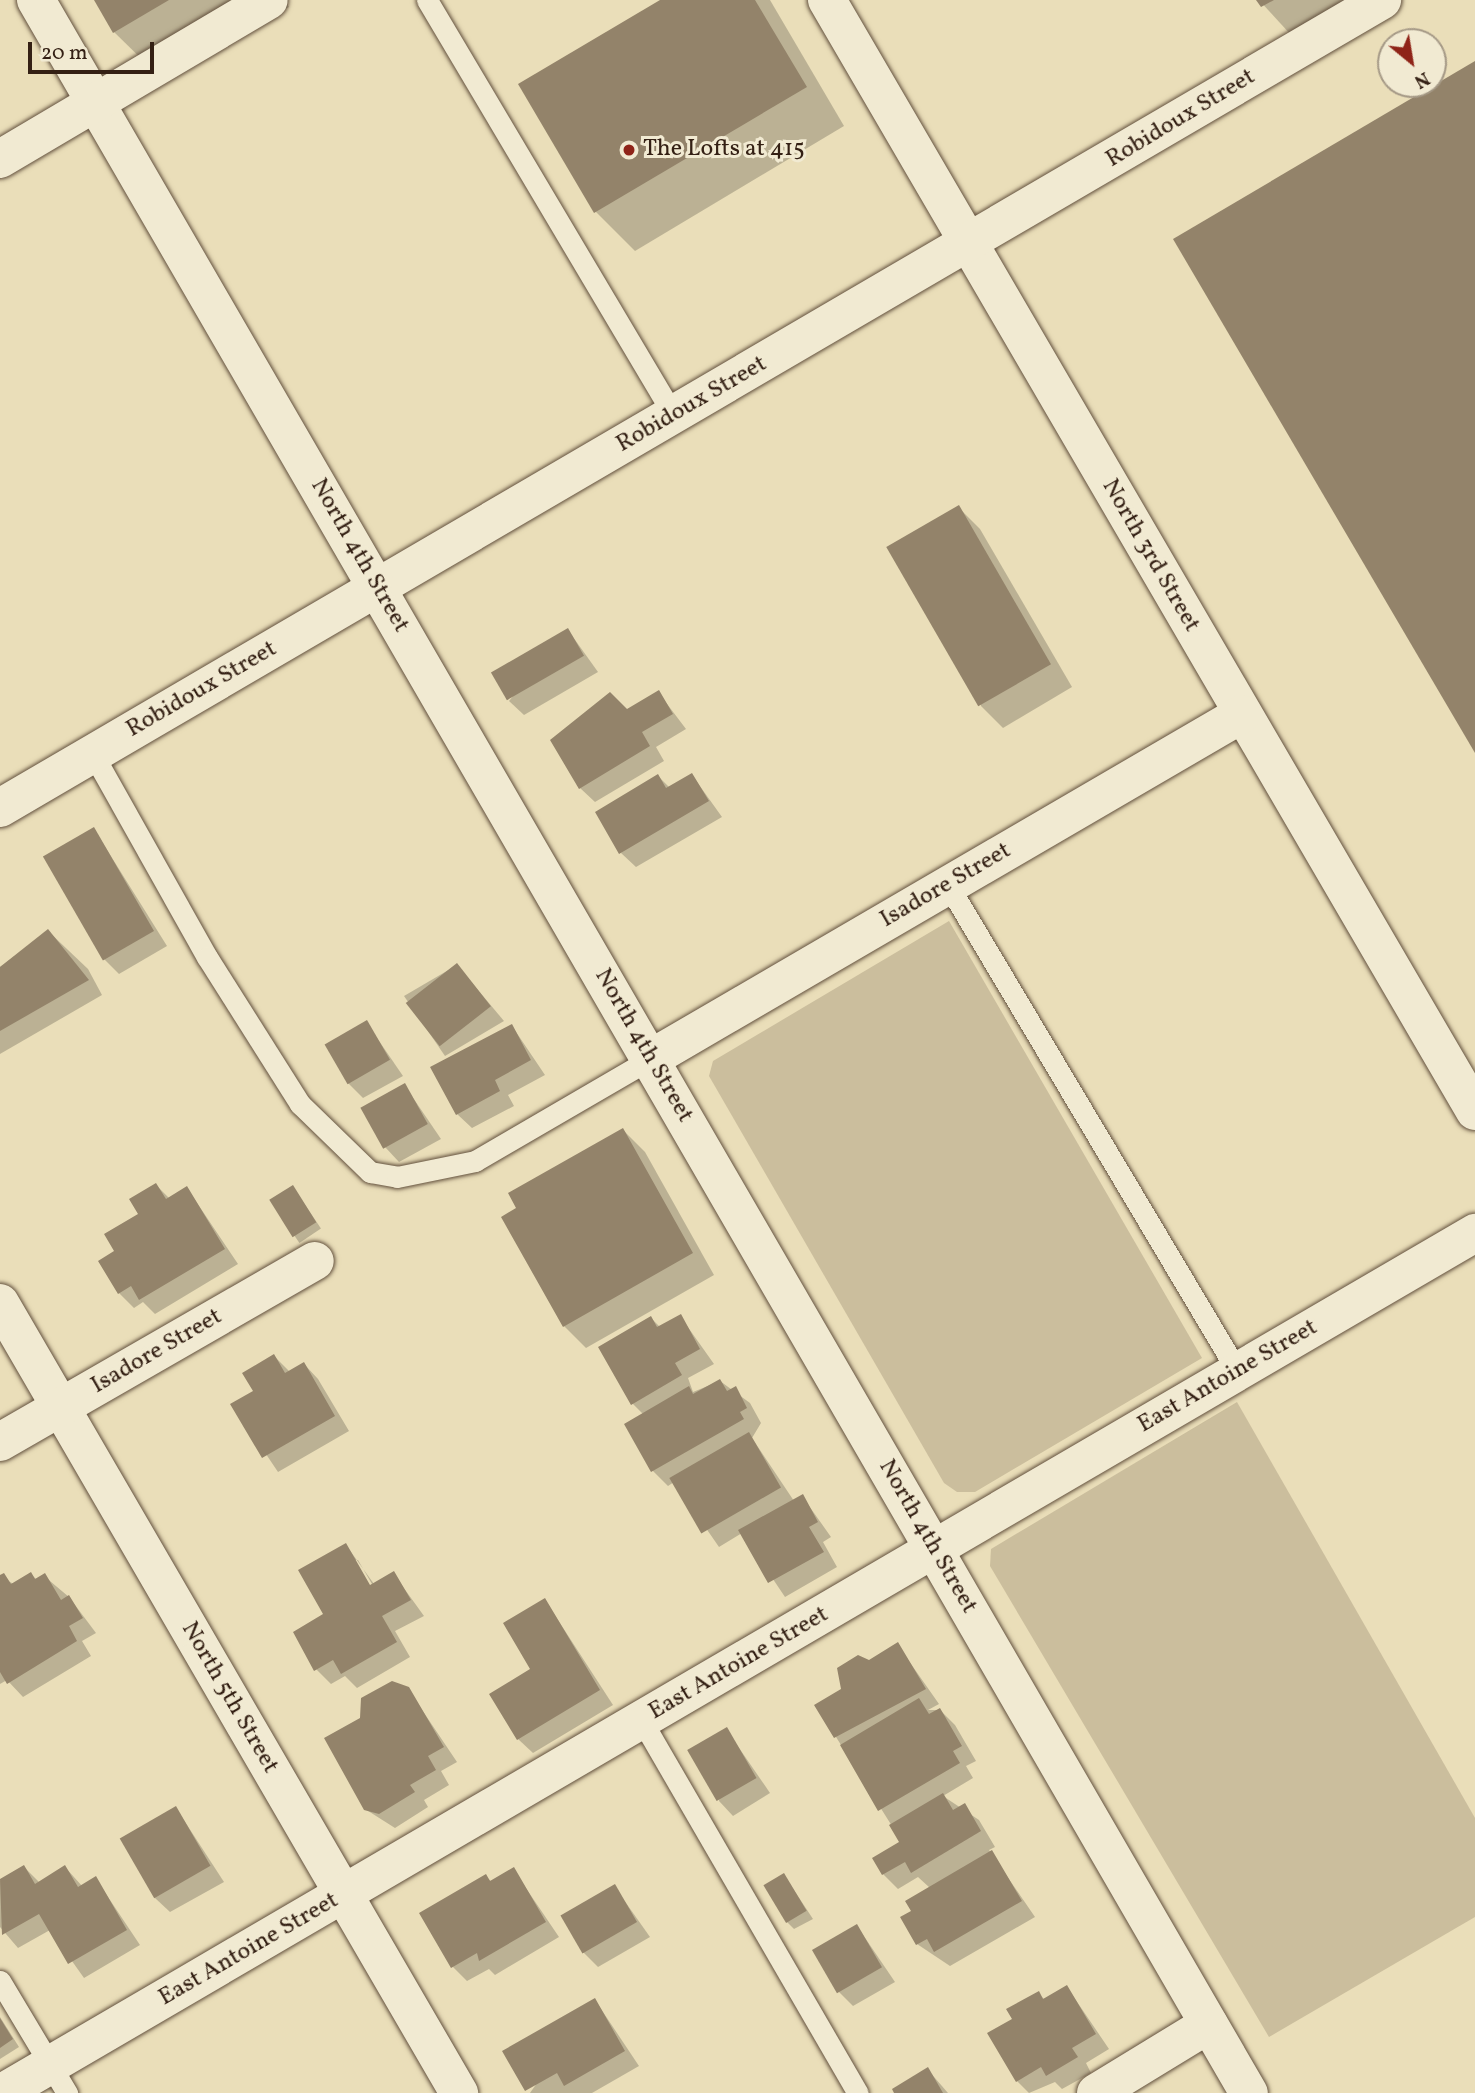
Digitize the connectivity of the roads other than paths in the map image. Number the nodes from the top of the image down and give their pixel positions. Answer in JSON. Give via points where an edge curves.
{"nodes":[{"id":1,"x":36,"y":0,"type":"edge"},
{"id":2,"x":269,"y":0,"type":"edge"},
{"id":3,"x":427,"y":0,"type":"edge"},
{"id":4,"x":827,"y":0,"type":"edge"},
{"id":5,"x":1382,"y":0,"type":"edge"},
{"id":6,"x":96,"y":102,"type":"junction"},
{"id":7,"x":0,"y":159,"type":"edge"},
{"id":8,"x":970,"y":245,"type":"junction"},
{"id":9,"x":674,"y":416,"type":"junction"},
{"id":10,"x":377,"y":587,"type":"junction"},
{"id":11,"x":1242,"y":714,"type":"junction"},
{"id":12,"x":93,"y":754,"type":"junction"},
{"id":13,"x":0,"y":808,"type":"edge"},
{"id":14,"x":948,"y":885,"type":"junction"},
{"id":15,"x":650,"y":1059,"type":"junction"},
{"id":16,"x":1475,"y":1111,"type":"edge"},
{"id":17,"x":1475,"y":1233,"type":"edge"},
{"id":18,"x":315,"y":1261,"type":"dead end"},
{"id":19,"x":0,"y":1303,"type":"edge"},
{"id":20,"x":1238,"y":1372,"type":"junction"},
{"id":21,"x":61,"y":1407,"type":"junction"},
{"id":22,"x":0,"y":1442,"type":"edge"},
{"id":23,"x":934,"y":1549,"type":"junction"},
{"id":24,"x":642,"y":1721,"type":"junction"},
{"id":25,"x":344,"y":1895,"type":"junction"},
{"id":26,"x":0,"y":1981,"type":"edge"},
{"id":27,"x":1209,"y":2024,"type":"junction"},
{"id":28,"x":58,"y":2079,"type":"edge"},
{"id":29,"x":2,"y":2093,"type":"edge"},
{"id":30,"x":458,"y":2093,"type":"edge"},
{"id":31,"x":858,"y":2093,"type":"edge"},
{"id":32,"x":1096,"y":2093,"type":"edge"},
{"id":33,"x":1249,"y":2093,"type":"edge"}],
"edges":[{"from":1,"to":6,"type":"street","name":"North 4th Street"},
{"from":2,"to":6,"type":"street"},
{"from":3,"to":9,"type":"lane"},
{"from":4,"to":8,"type":"street","name":"North 3rd Street"},
{"from":5,"to":8,"type":"street","name":"Robidoux Street"},
{"from":6,"to":7,"type":"street"},
{"from":6,"to":10,"type":"street","name":"North 4th Street"},
{"from":8,"to":9,"type":"street","name":"Robidoux Street"},
{"from":8,"to":11,"type":"street","name":"North 3rd Street"},
{"from":9,"to":10,"type":"street","name":"Robidoux Street"},
{"from":10,"to":12,"type":"street","name":"Robidoux Street"},
{"from":10,"to":15,"type":"street","name":"North 4th Street"},
{"from":11,"to":14,"type":"street","name":"Isadore Street"},
{"from":11,"to":16,"type":"street","name":"North 3rd Street"},
{"from":12,"to":13,"type":"street","name":"Robidoux Street"},
{"from":12,"to":15,"type":"lane","via":[[207,957],[300,1104],[370,1172],[397,1177],[475,1161]]},
{"from":14,"to":15,"type":"street","name":"Isadore Street"},
{"from":14,"to":20,"type":"lane"},
{"from":15,"to":23,"type":"street","name":"North 4th Street"},
{"from":17,"to":20,"type":"street","name":"East Antoine Street"},
{"from":18,"to":21,"type":"street","name":"Isadore Street"},
{"from":19,"to":21,"type":"street","name":"North 5th Street"},
{"from":20,"to":23,"type":"street","name":"East Antoine Street"},
{"from":21,"to":22,"type":"street","name":"Isadore Street"},
{"from":21,"to":25,"type":"street","name":"North 5th Street"},
{"from":23,"to":24,"type":"street","name":"East Antoine Street"},
{"from":23,"to":27,"type":"street","name":"North 4th Street"},
{"from":24,"to":25,"type":"street","name":"East Antoine Street"},
{"from":24,"to":31,"type":"lane"},
{"from":25,"to":28,"type":"street","name":"East Antoine Street"},
{"from":25,"to":30,"type":"street","name":"North 5th Street"},
{"from":26,"to":28,"type":"lane"},
{"from":27,"to":32,"type":"street"},
{"from":27,"to":33,"type":"street","name":"North 4th Street"},
{"from":28,"to":29,"type":"street","name":"East Antoine Street"}]}
